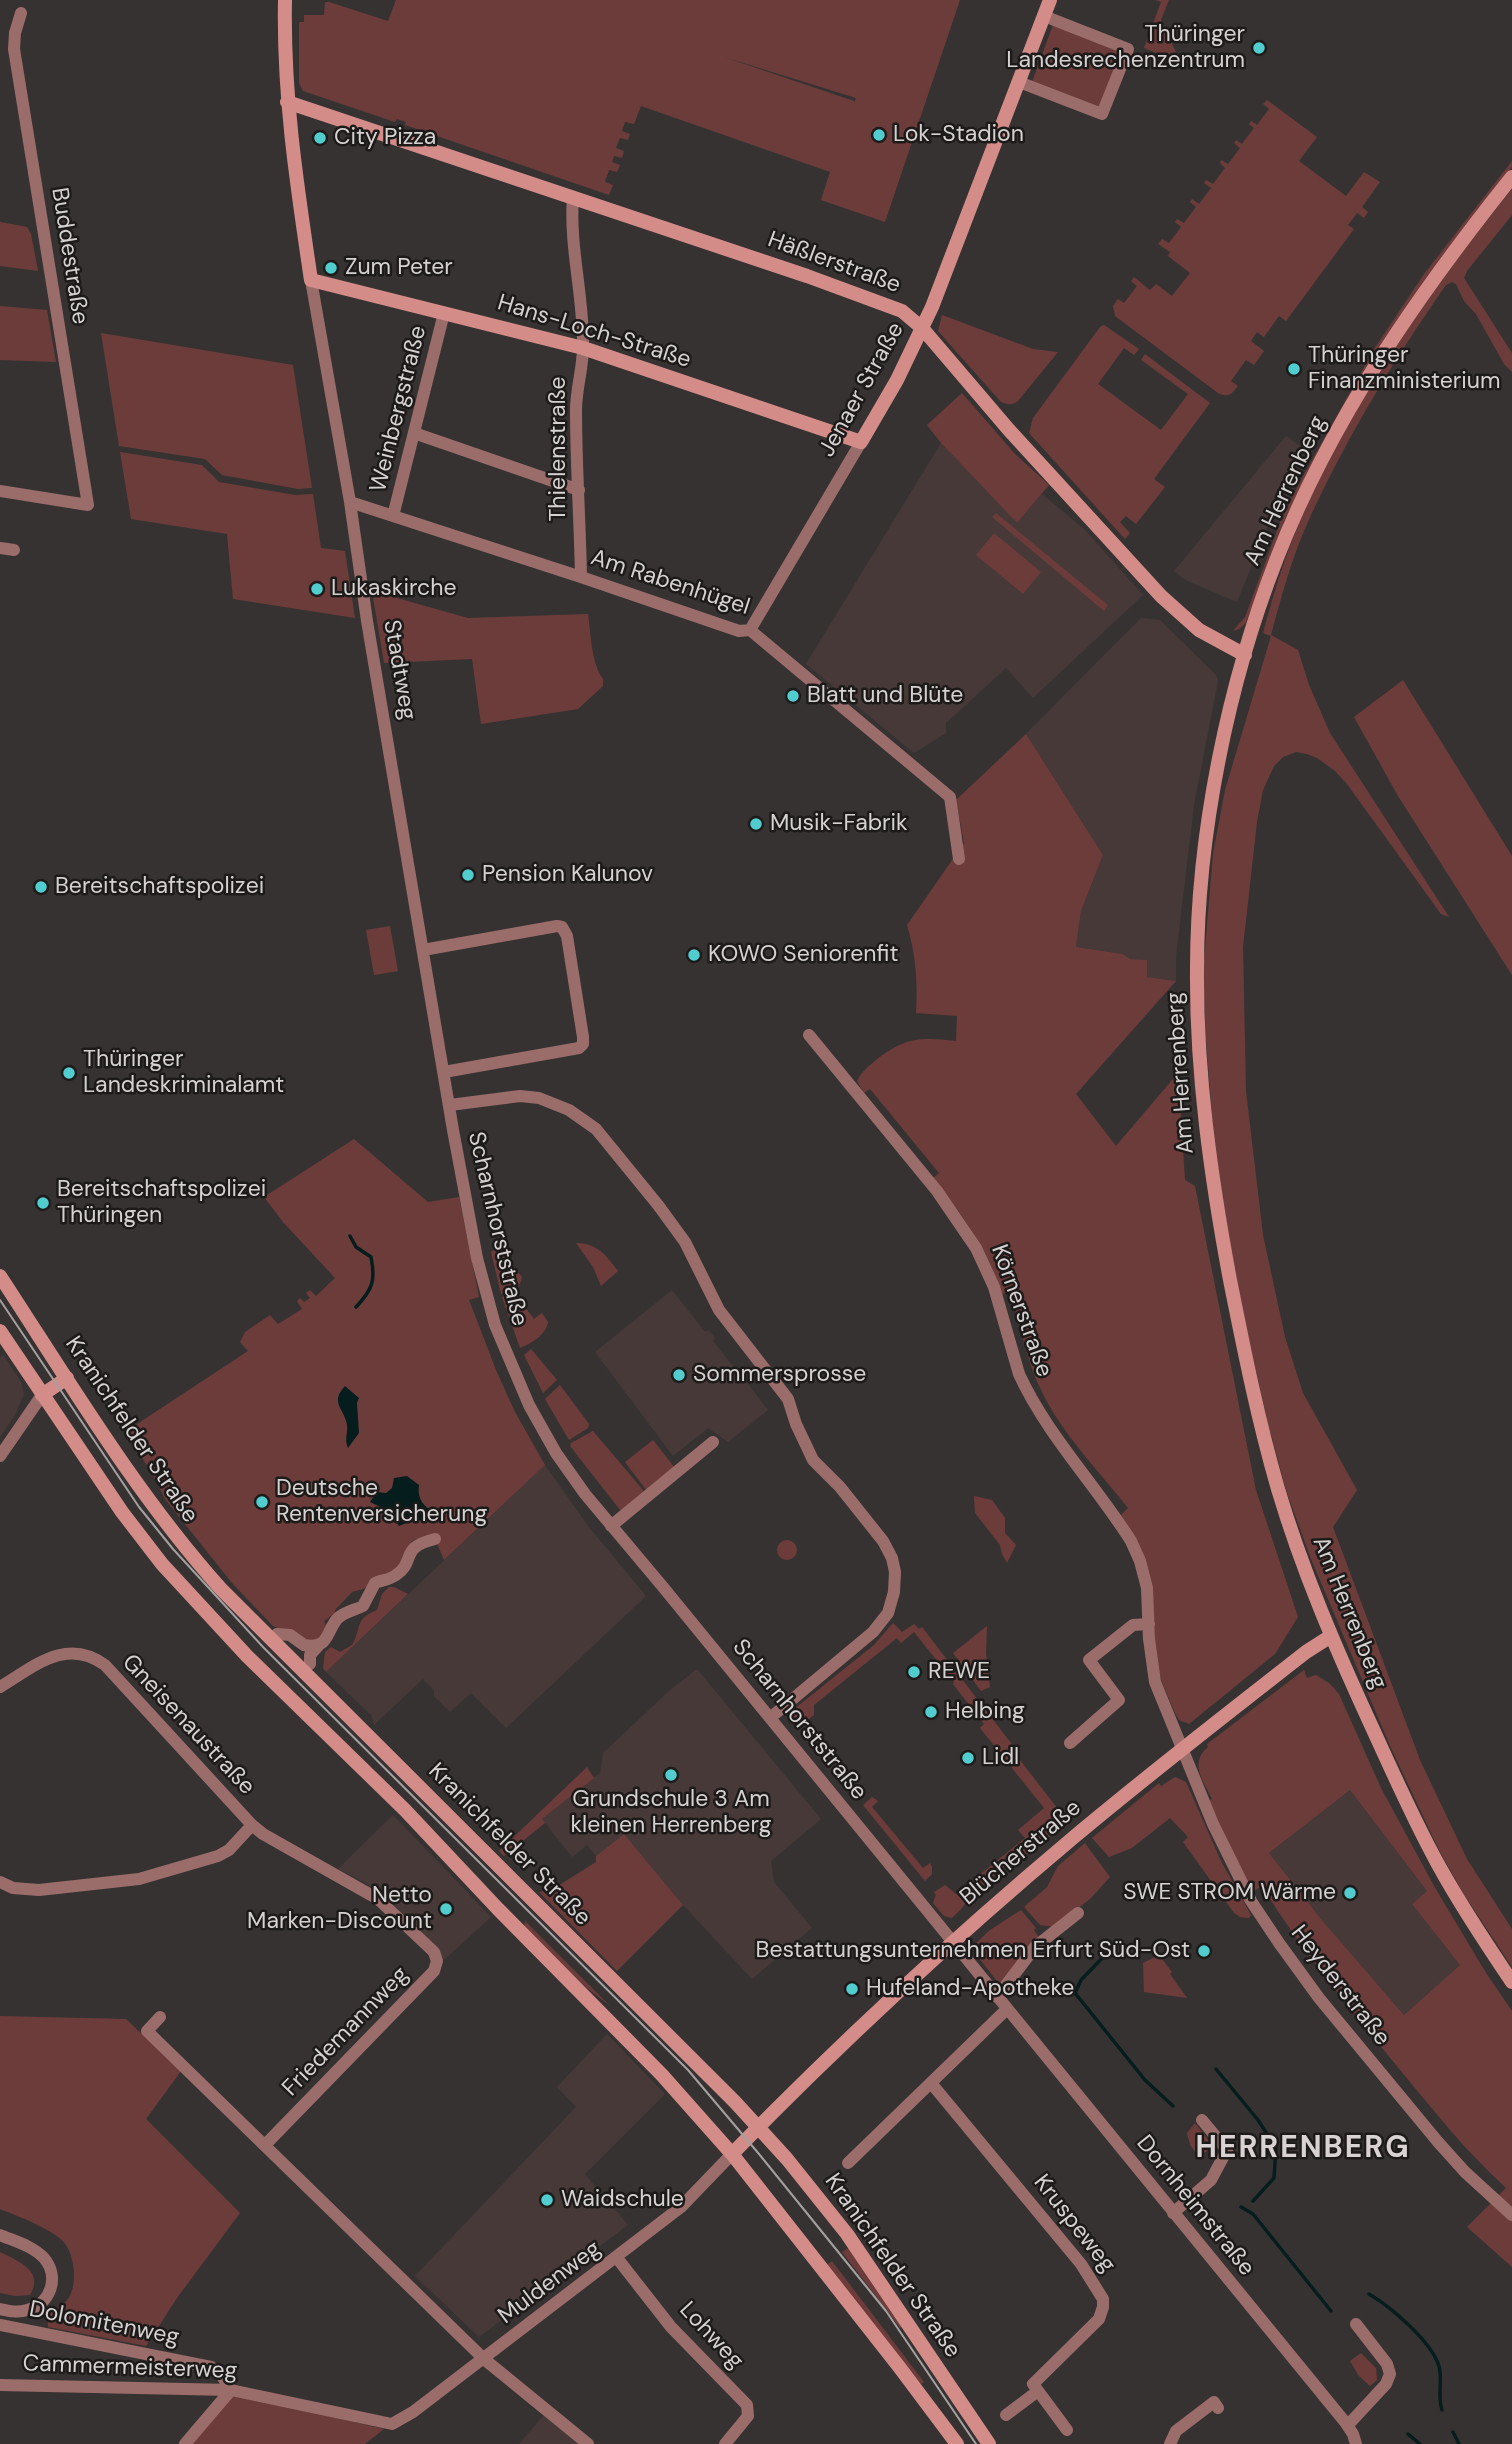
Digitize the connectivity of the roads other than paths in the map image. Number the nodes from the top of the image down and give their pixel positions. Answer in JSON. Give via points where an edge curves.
{"nodes":[{"id":1,"x":285,"y":0,"type":"edge"},
{"id":2,"x":1050,"y":0,"type":"edge"},
{"id":3,"x":21,"y":13,"type":"dead end"},
{"id":4,"x":1044,"y":16,"type":"junction"},
{"id":5,"x":1019,"y":82,"type":"junction"},
{"id":6,"x":287,"y":102,"type":"junction"},
{"id":7,"x":1512,"y":177,"type":"edge"},
{"id":8,"x":573,"y":197,"type":"junction"},
{"id":9,"x":310,"y":279,"type":"junction"},
{"id":10,"x":444,"y":313,"type":"junction"},
{"id":11,"x":922,"y":328,"type":"junction"},
{"id":12,"x":583,"y":348,"type":"junction"},
{"id":13,"x":414,"y":433,"type":"junction"},
{"id":14,"x":861,"y":442,"type":"junction"},
{"id":15,"x":579,"y":490,"type":"junction"},
{"id":16,"x":0,"y":491,"type":"edge"},
{"id":17,"x":350,"y":502,"type":"junction"},
{"id":18,"x":393,"y":516,"type":"junction"},
{"id":19,"x":0,"y":548,"type":"edge"},
{"id":20,"x":14,"y":550,"type":"dead end"},
{"id":21,"x":581,"y":576,"type":"junction"},
{"id":22,"x":750,"y":630,"type":"junction"},
{"id":23,"x":1245,"y":655,"type":"junction"},
{"id":24,"x":960,"y":859,"type":"dead end"},
{"id":25,"x":423,"y":950,"type":"junction"},
{"id":26,"x":809,"y":1035,"type":"dead end"},
{"id":27,"x":444,"y":1076,"type":"junction"},
{"id":28,"x":450,"y":1105,"type":"junction"},
{"id":29,"x":0,"y":1276,"type":"edge"},
{"id":30,"x":0,"y":1331,"type":"edge"},
{"id":31,"x":67,"y":1378,"type":"junction"},
{"id":32,"x":43,"y":1395,"type":"junction"},
{"id":33,"x":713,"y":1442,"type":"dead end"},
{"id":34,"x":0,"y":1456,"type":"edge"},
{"id":35,"x":611,"y":1526,"type":"junction"},
{"id":36,"x":435,"y":1539,"type":"dead end"},
{"id":37,"x":1149,"y":1624,"type":"junction"},
{"id":38,"x":277,"y":1634,"type":"dead end"},
{"id":39,"x":1331,"y":1636,"type":"junction"},
{"id":40,"x":319,"y":1644,"type":"junction"},
{"id":41,"x":310,"y":1664,"type":"dead end"},
{"id":42,"x":0,"y":1687,"type":"edge"},
{"id":43,"x":770,"y":1718,"type":"junction"},
{"id":44,"x":1070,"y":1743,"type":"dead end"},
{"id":45,"x":1182,"y":1750,"type":"junction"},
{"id":46,"x":252,"y":1825,"type":"junction"},
{"id":47,"x":0,"y":1882,"type":"edge"},
{"id":48,"x":1077,"y":1913,"type":"dead end"},
{"id":49,"x":952,"y":1943,"type":"junction"},
{"id":50,"x":1512,"y":1982,"type":"edge"},
{"id":51,"x":997,"y":1997,"type":"junction"},
{"id":52,"x":1007,"y":2009,"type":"junction"},
{"id":53,"x":160,"y":2017,"type":"dead end"},
{"id":54,"x":931,"y":2083,"type":"junction"},
{"id":55,"x":1202,"y":2120,"type":"dead end"},
{"id":56,"x":759,"y":2127,"type":"junction"},
{"id":57,"x":265,"y":2145,"type":"junction"},
{"id":58,"x":732,"y":2154,"type":"junction"},
{"id":59,"x":848,"y":2162,"type":"dead end"},
{"id":60,"x":1173,"y":2213,"type":"junction"},
{"id":61,"x":1512,"y":2215,"type":"edge"},
{"id":62,"x":0,"y":2235,"type":"edge"},
{"id":63,"x":617,"y":2258,"type":"junction"},
{"id":64,"x":0,"y":2309,"type":"edge"},
{"id":65,"x":0,"y":2325,"type":"edge"},
{"id":66,"x":1356,"y":2325,"type":"dead end"},
{"id":67,"x":484,"y":2359,"type":"junction"},
{"id":68,"x":0,"y":2385,"type":"edge"},
{"id":69,"x":231,"y":2390,"type":"junction"},
{"id":70,"x":1038,"y":2391,"type":"junction"},
{"id":71,"x":1219,"y":2408,"type":"dead end"},
{"id":72,"x":1006,"y":2414,"type":"dead end"},
{"id":73,"x":381,"y":2421,"type":"joint"},
{"id":74,"x":1348,"y":2425,"type":"junction"},
{"id":75,"x":1067,"y":2430,"type":"dead end"},
{"id":76,"x":185,"y":2444,"type":"edge"},
{"id":77,"x":588,"y":2444,"type":"edge"},
{"id":78,"x":726,"y":2444,"type":"edge"},
{"id":79,"x":957,"y":2444,"type":"edge"},
{"id":80,"x":989,"y":2444,"type":"edge"},
{"id":81,"x":1170,"y":2444,"type":"edge"},
{"id":82,"x":1356,"y":2444,"type":"edge"}],
"edges":[{"from":1,"to":6,"type":"main road","name":"Stadtweg"},
{"from":2,"to":4,"type":"main road","name":"Jenaer Straße"},
{"from":3,"to":16,"type":"street","name":"Buddestraße","via":[[14,50],[88,505]]},
{"from":4,"to":5,"type":"main road","name":"Jenaer Straße"},
{"from":4,"to":5,"type":"street","via":[[1128,49],[1102,114]]},
{"from":5,"to":11,"type":"main road","name":"Jenaer Straße"},
{"from":6,"to":8,"type":"main road","name":"Häßlerstraße"},
{"from":6,"to":9,"type":"main road","name":"Stadtweg"},
{"from":7,"to":23,"type":"main road","name":"Am Herrenberg","via":[[1409,314],[1339,430],[1276,559]]},
{"from":8,"to":11,"type":"main road","name":"Häßlerstraße","via":[[886,303]]},
{"from":8,"to":12,"type":"street","name":"Thielenstraße"},
{"from":9,"to":10,"type":"main road","name":"Hans-Loch-Straße"},
{"from":9,"to":17,"type":"street","name":"Stadtweg"},
{"from":10,"to":12,"type":"main road","name":"Hans-Loch-Straße"},
{"from":10,"to":13,"type":"street","name":"Weinbergstraße"},
{"from":11,"to":14,"type":"main road","name":"Jenaer Straße"},
{"from":11,"to":23,"type":"main road","name":"Häßlerstraße","via":[[1161,596],[1199,629]]},
{"from":12,"to":14,"type":"main road","name":"Hans-Loch-Straße"},
{"from":12,"to":15,"type":"street","name":"Thielenstraße","via":[[576,412]]},
{"from":13,"to":15,"type":"street"},
{"from":13,"to":18,"type":"street","name":"Weinbergstraße"},
{"from":14,"to":22,"type":"street","name":"Jenaer Straße"},
{"from":15,"to":21,"type":"street","name":"Thielenstraße"},
{"from":17,"to":18,"type":"street","name":"Am Rabenhügel"},
{"from":17,"to":25,"type":"street","name":"Stadtweg"},
{"from":18,"to":21,"type":"street","name":"Am Rabenhügel"},
{"from":19,"to":20,"type":"street"},
{"from":21,"to":22,"type":"street","name":"Am Rabenhügel","via":[[739,631]]},
{"from":22,"to":24,"type":"street","name":"Am Rabenhügel","via":[[950,797]]},
{"from":23,"to":39,"type":"main road","name":"Am Herrenberg","via":[[1220,760],[1204,862],[1196,972],[1199,1050],[1209,1153],[1244,1353],[1286,1516]]},
{"from":25,"to":27,"type":"street","name":"Stadtweg"},
{"from":25,"to":27,"type":"street","via":[[557,926],[567,936],[583,1044]]},
{"from":26,"to":37,"type":"street","name":"Körnerstraße","via":[[937,1191],[976,1248],[994,1287],[1025,1387],[1131,1541],[1145,1575]]},
{"from":27,"to":28,"type":"street","name":"Scharnhorststraße"},
{"from":28,"to":35,"type":"street","name":"Scharnhorststraße","via":[[477,1258],[495,1325],[529,1405],[556,1453]]},
{"from":28,"to":43,"type":"street","via":[[539,1098],[569,1110],[596,1129],[685,1242],[719,1310],[788,1399],[813,1460],[888,1550],[895,1572],[894,1592],[883,1620]]},
{"from":29,"to":31,"type":"main road","name":"Kranichfelder Straße"},
{"from":30,"to":32,"type":"main road"},
{"from":31,"to":32,"type":"main road"},
{"from":31,"to":56,"type":"main road","name":"Kranichfelder Straße","via":[[164,1521],[221,1589]]},
{"from":32,"to":34,"type":"street"},
{"from":32,"to":58,"type":"main road","via":[[162,1564],[251,1660],[412,1817],[621,2033]]},
{"from":33,"to":35,"type":"street"},
{"from":35,"to":43,"type":"street","name":"Scharnhorststraße"},
{"from":36,"to":40,"type":"street","via":[[417,1544],[402,1570],[374,1583],[363,1606],[342,1614]]},
{"from":37,"to":44,"type":"street","via":[[1133,1625],[1089,1660],[1119,1700]]},
{"from":37,"to":45,"type":"street","name":"Körnerstraße","via":[[1155,1682]]},
{"from":38,"to":40,"type":"street","via":[[290,1635],[304,1646]]},
{"from":39,"to":45,"type":"main road","name":"Blücherstraße"},
{"from":39,"to":50,"type":"main road","name":"Am Herrenberg","via":[[1438,1864]]},
{"from":40,"to":41,"type":"street","via":[[310,1655]]},
{"from":42,"to":46,"type":"street","name":"Gneisenaustraße","via":[[58,1654],[73,1652],[94,1658]]},
{"from":43,"to":49,"type":"street","name":"Scharnhorststraße"},
{"from":45,"to":49,"type":"main road","name":"Blücherstraße"},
{"from":45,"to":61,"type":"street","name":"Heyderstraße","via":[[1233,1867],[1279,1943],[1438,2142]]},
{"from":46,"to":47,"type":"street","name":"Gneisenaustraße","via":[[218,1856],[144,1878],[39,1890]]},
{"from":46,"to":57,"type":"street","name":"Friedemannweg","via":[[378,1899],[434,1952],[436,1961],[434,1971]]},
{"from":48,"to":51,"type":"street","via":[[1042,1931]]},
{"from":49,"to":51,"type":"street","name":"Dornheimstraße"},
{"from":49,"to":56,"type":"main road","name":"Blücherstraße"},
{"from":51,"to":52,"type":"street","name":"Dornheimstraße"},
{"from":52,"to":54,"type":"street"},
{"from":52,"to":60,"type":"street","name":"Dornheimstraße"},
{"from":53,"to":57,"type":"street","via":[[147,2031]]},
{"from":54,"to":59,"type":"street"},
{"from":54,"to":70,"type":"street","name":"Kruspeweg","via":[[1061,2238],[1102,2295],[1099,2319],[1033,2385]]},
{"from":55,"to":60,"type":"street","via":[[1227,2150],[1211,2180]]},
{"from":56,"to":58,"type":"main road","name":"Blücherstraße"},
{"from":56,"to":80,"type":"main road","name":"Kranichfelder Straße","via":[[847,2234]]},
{"from":57,"to":67,"type":"street"},
{"from":58,"to":63,"type":"street","name":"Muldenweg","via":[[681,2207]]},
{"from":58,"to":79,"type":"main road"},
{"from":60,"to":74,"type":"street","name":"Dornheimstraße"},
{"from":62,"to":64,"type":"street","via":[[37,2252],[48,2265],[52,2283],[47,2298],[34,2308],[21,2312]]},
{"from":63,"to":67,"type":"street","name":"Muldenweg"},
{"from":63,"to":78,"type":"street","name":"Lohweg","via":[[671,2327],[747,2405],[748,2416]]},
{"from":65,"to":69,"type":"street","name":"Dolomitenweg","via":[[211,2367]]},
{"from":66,"to":74,"type":"street","via":[[1390,2374]]},
{"from":67,"to":73,"type":"street","name":"Muldenweg","via":[[399,2421]]},
{"from":67,"to":77,"type":"street"},
{"from":68,"to":69,"type":"street","name":"Cammermeisterweg"},
{"from":69,"to":73,"type":"street","name":"Cammermeisterweg"},
{"from":69,"to":76,"type":"street"},
{"from":70,"to":72,"type":"street","name":"Kruspeweg"},
{"from":70,"to":75,"type":"street"},
{"from":71,"to":81,"type":"street","via":[[1214,2402],[1176,2431]]},
{"from":74,"to":82,"type":"street","name":"Dornheimstraße"}]}
